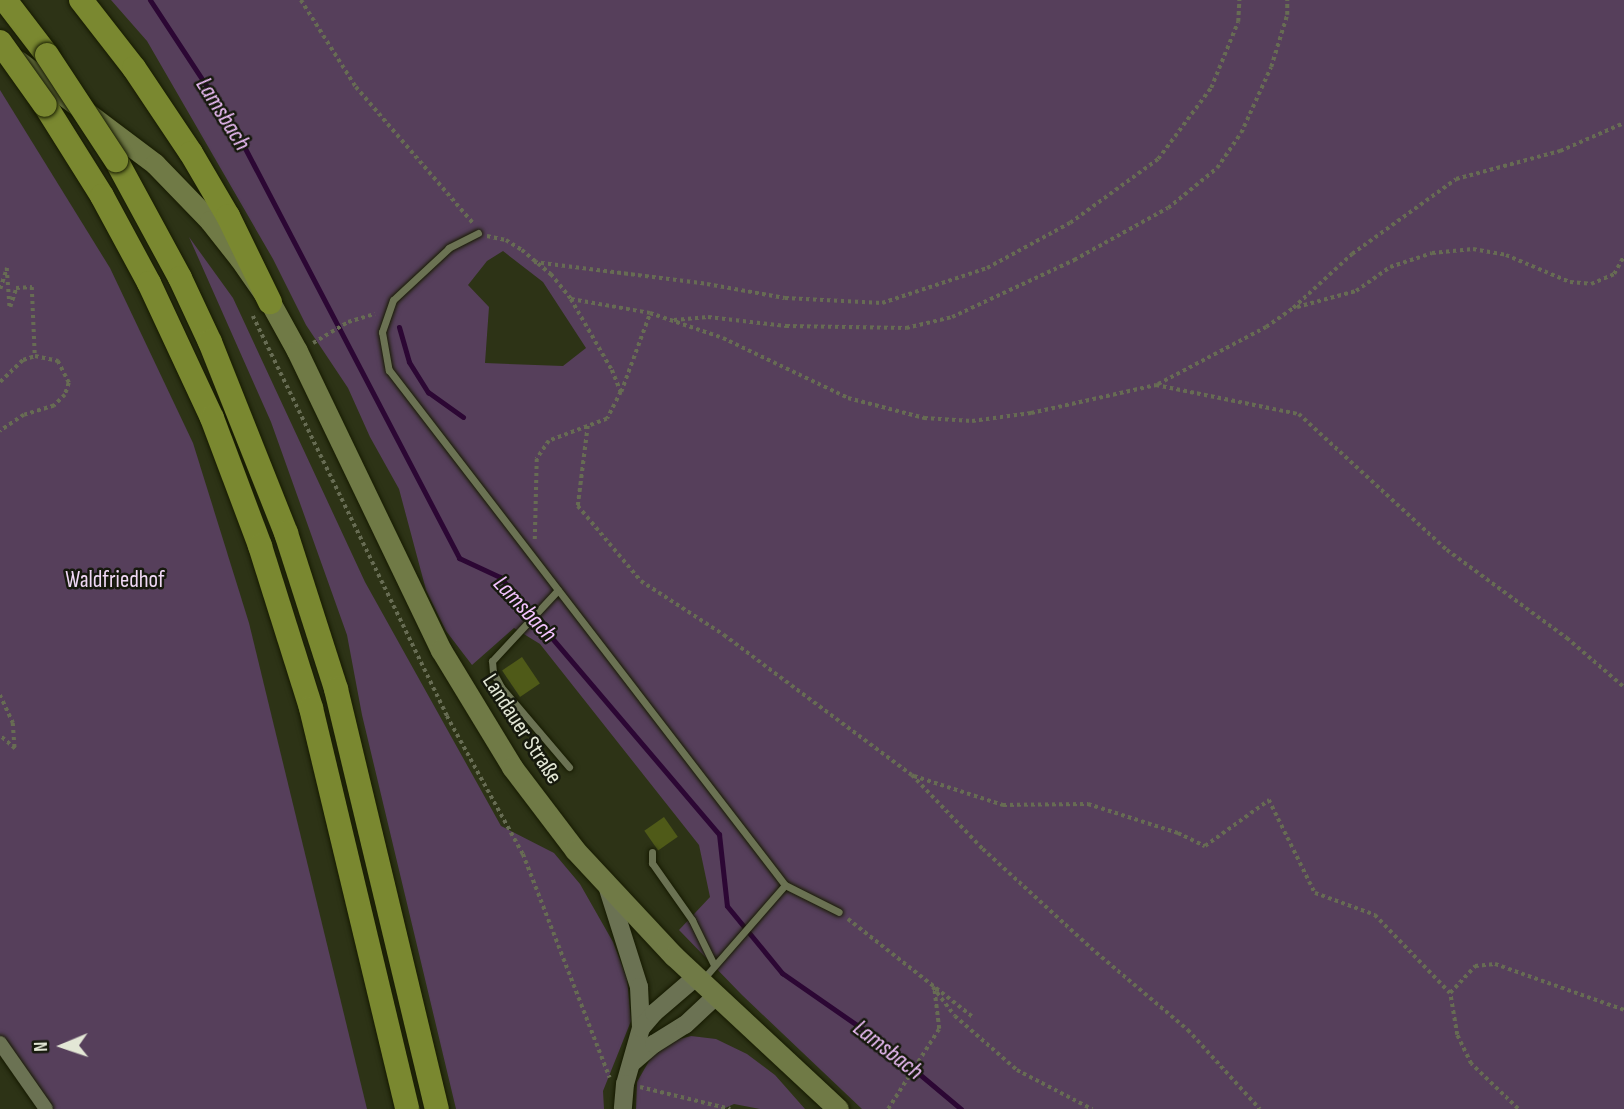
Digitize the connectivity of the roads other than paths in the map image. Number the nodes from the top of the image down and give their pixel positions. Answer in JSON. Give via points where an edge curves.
{"nodes":[{"id":1,"x":5,"y":0,"type":"edge"},
{"id":2,"x":81,"y":0,"type":"edge"},
{"id":3,"x":0,"y":44,"type":"edge"},
{"id":4,"x":478,"y":233,"type":"dead end"},
{"id":5,"x":258,"y":303,"type":"junction"},
{"id":6,"x":558,"y":590,"type":"junction"},
{"id":7,"x":569,"y":767,"type":"dead end"},
{"id":8,"x":652,"y":852,"type":"dead end"},
{"id":9,"x":607,"y":885,"type":"junction"},
{"id":10,"x":785,"y":885,"type":"junction"},
{"id":11,"x":839,"y":912,"type":"road end"},
{"id":12,"x":704,"y":974,"type":"junction"},
{"id":13,"x":716,"y":996,"type":"junction"},
{"id":14,"x":641,"y":1028,"type":"junction"},
{"id":15,"x":0,"y":1043,"type":"edge"},
{"id":16,"x":633,"y":1062,"type":"junction"},
{"id":17,"x":46,"y":1109,"type":"edge"},
{"id":18,"x":407,"y":1109,"type":"edge"},
{"id":19,"x":437,"y":1109,"type":"edge"},
{"id":20,"x":623,"y":1109,"type":"edge"},
{"id":21,"x":838,"y":1109,"type":"edge"}],
"edges":[{"from":1,"to":19,"type":"highway","bridge":true,"via":[[116,160],[180,278],[286,533],[336,689]]},
{"from":2,"to":5,"type":"highway","via":[[134,68],[228,216]]},
{"from":3,"to":5,"type":"main road","name":"Landauer Straße","via":[[155,164],[210,221]]},
{"from":3,"to":18,"type":"highway","bridge":true,"via":[[102,196],[155,294],[212,418],[260,546],[311,708]]},
{"from":4,"to":6,"type":"lane","via":[[449,248],[418,274],[387,310],[382,332],[389,370]]},
{"from":5,"to":9,"type":"main road","name":"Landauer Straße","via":[[298,351],[400,569],[476,711],[512,767]]},
{"from":6,"to":7,"type":"lane","via":[[492,661],[492,672]]},
{"from":6,"to":10,"type":"lane"},
{"from":8,"to":12,"type":"lane","via":[[652,863],[692,920]]},
{"from":9,"to":12,"type":"main road","name":"Landauer Straße"},
{"from":9,"to":14,"type":"street","via":[[639,988]]},
{"from":10,"to":11,"type":"lane"},
{"from":10,"to":12,"type":"lane"},
{"from":12,"to":13,"type":"main road","name":"Landauer Straße"},
{"from":12,"to":14,"type":"street"},
{"from":13,"to":16,"type":"street"},
{"from":13,"to":21,"type":"main road","name":"Landauer Straße"},
{"from":14,"to":16,"type":"street"},
{"from":15,"to":17,"type":"street"},
{"from":16,"to":20,"type":"street"}]}
